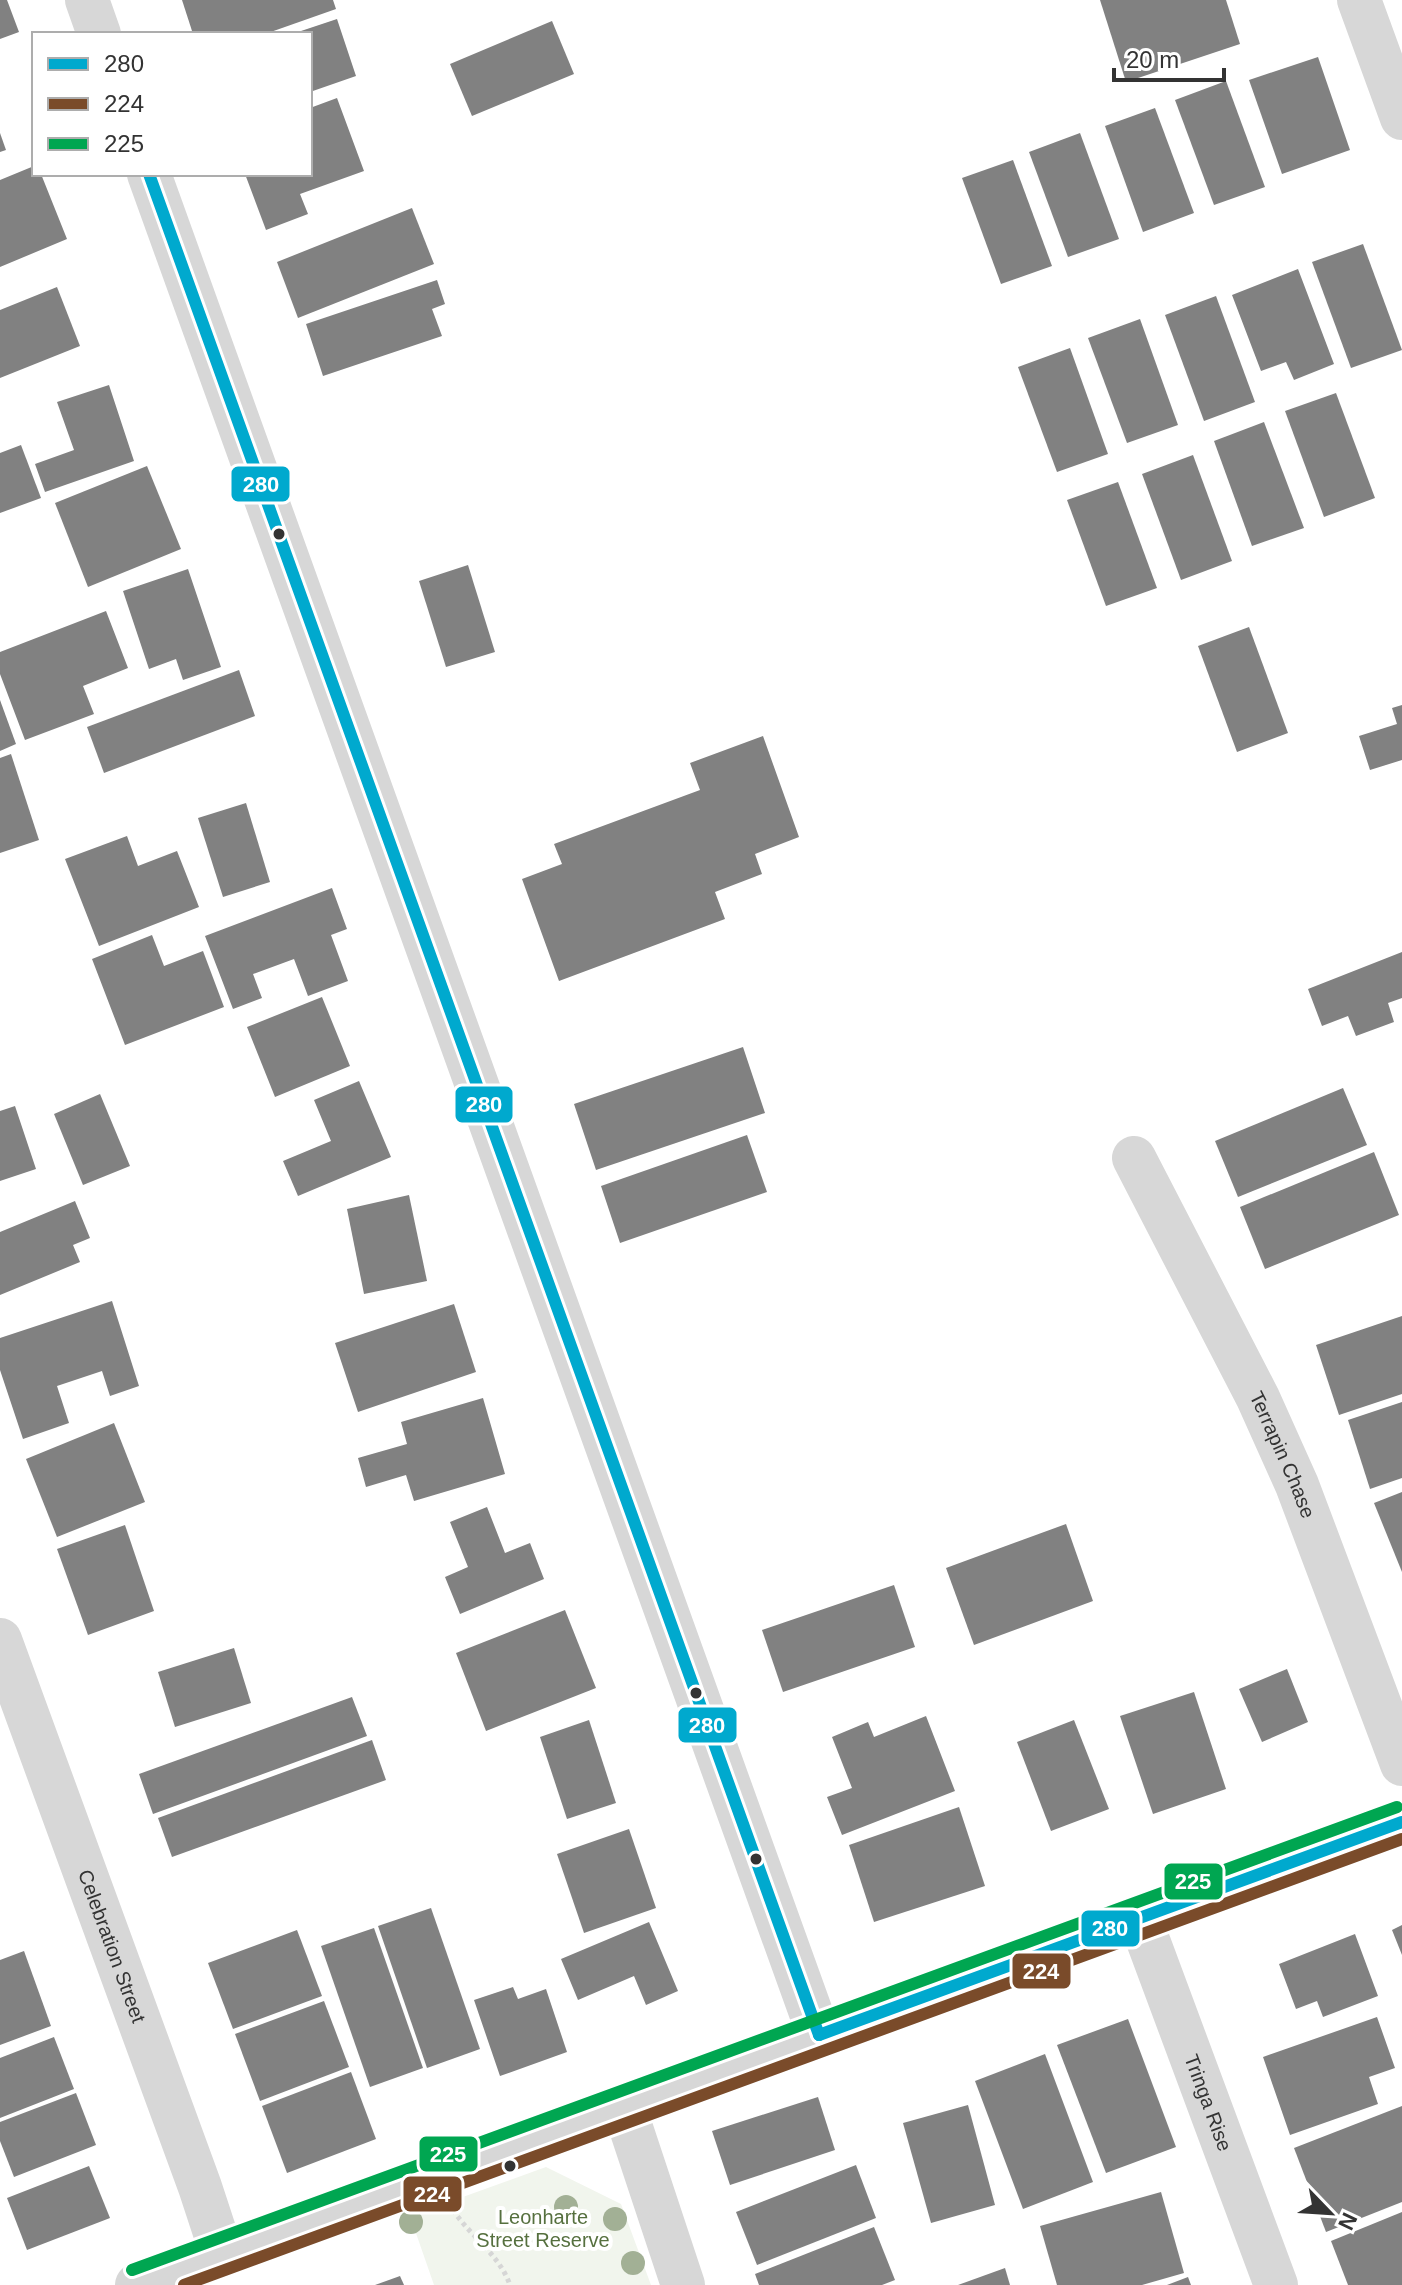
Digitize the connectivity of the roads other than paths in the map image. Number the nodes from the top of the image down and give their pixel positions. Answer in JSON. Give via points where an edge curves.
{"nodes":[{"id":1,"x":87,"y":0,"type":"edge"},
{"id":2,"x":1359,"y":0,"type":"edge"},
{"id":3,"x":98,"y":32,"type":"edge"},
{"id":4,"x":1402,"y":118,"type":"edge"},
{"id":5,"x":150,"y":176,"type":"edge"},
{"id":6,"x":1134,"y":1158,"type":"dead end"},
{"id":7,"x":0,"y":1640,"type":"edge"},
{"id":8,"x":1402,"y":1764,"type":"edge"},
{"id":9,"x":1402,"y":1822,"type":"edge"},
{"id":10,"x":1140,"y":1919,"type":"junction"},
{"id":11,"x":819,"y":2035,"type":"junction"},
{"id":12,"x":624,"y":2107,"type":"junction"},
{"id":13,"x":222,"y":2254,"type":"junction"},
{"id":14,"x":137,"y":2285,"type":"edge"},
{"id":15,"x":683,"y":2285,"type":"edge"},
{"id":16,"x":1276,"y":2285,"type":"edge"}],
"edges":[{"from":1,"to":3,"type":"street"},
{"from":2,"to":4,"type":"street"},
{"from":5,"to":11,"type":"street"},
{"from":6,"to":8,"type":"street","name":"Terrapin Chase","via":[[1278,1442]]},
{"from":7,"to":13,"type":"street","name":"Celebration Street"},
{"from":9,"to":10,"type":"street"},
{"from":10,"to":11,"type":"street"},
{"from":10,"to":16,"type":"street","name":"Tringa Rise"},
{"from":11,"to":12,"type":"street"},
{"from":12,"to":13,"type":"street"},
{"from":12,"to":15,"type":"street"},
{"from":13,"to":14,"type":"street"}]}
